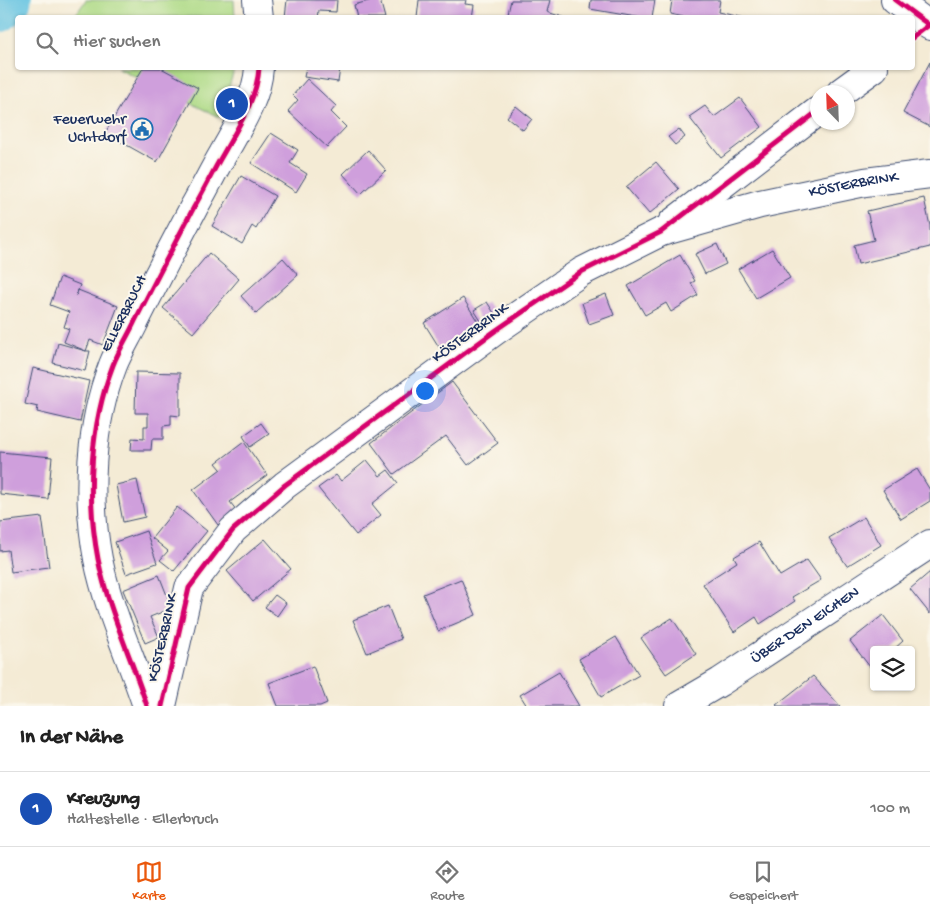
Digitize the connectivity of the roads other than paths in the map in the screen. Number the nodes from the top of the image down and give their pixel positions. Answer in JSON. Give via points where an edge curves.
{"nodes":[{"id":1,"x":257,"y":0,"type":"edge"},
{"id":2,"x":895,"y":0,"type":"edge"},
{"id":3,"x":259,"y":15,"type":"edge"},
{"id":4,"x":910,"y":15,"type":"edge"},
{"id":5,"x":915,"y":20,"type":"edge"},
{"id":6,"x":924,"y":29,"type":"edge"},
{"id":7,"x":258,"y":70,"type":"edge"},
{"id":8,"x":871,"y":70,"type":"edge"},
{"id":9,"x":851,"y":85,"type":"edge"},
{"id":10,"x":810,"y":117,"type":"edge"},
{"id":11,"x":930,"y":174,"type":"edge"},
{"id":12,"x":661,"y":232,"type":"junction"},
{"id":13,"x":930,"y":544,"type":"edge"},
{"id":14,"x":147,"y":706,"type":"edge"},
{"id":15,"x":162,"y":706,"type":"edge"},
{"id":16,"x":679,"y":706,"type":"edge"}],
"edges":[{"from":1,"to":3,"type":"street"},
{"from":2,"to":4,"type":"street"},
{"from":5,"to":6,"type":"street"},
{"from":7,"to":14,"type":"street","name":"ELLERBRUCH","via":[[239,128],[222,154],[117,357],[100,410],[93,461],[92,509],[99,560],[117,623]]},
{"from":8,"to":9,"type":"street"},
{"from":10,"to":12,"type":"street","name":"KÖSTERBRINK"},
{"from":11,"to":12,"type":"street","name":"KÖSTERBRINK","via":[[865,182],[760,204]]},
{"from":12,"to":15,"type":"street","name":"KÖSTERBRINK","via":[[581,272],[495,331],[285,485],[233,530],[188,588]]},
{"from":13,"to":16,"type":"street","name":"ÜBER DEN EICHEN"}]}
